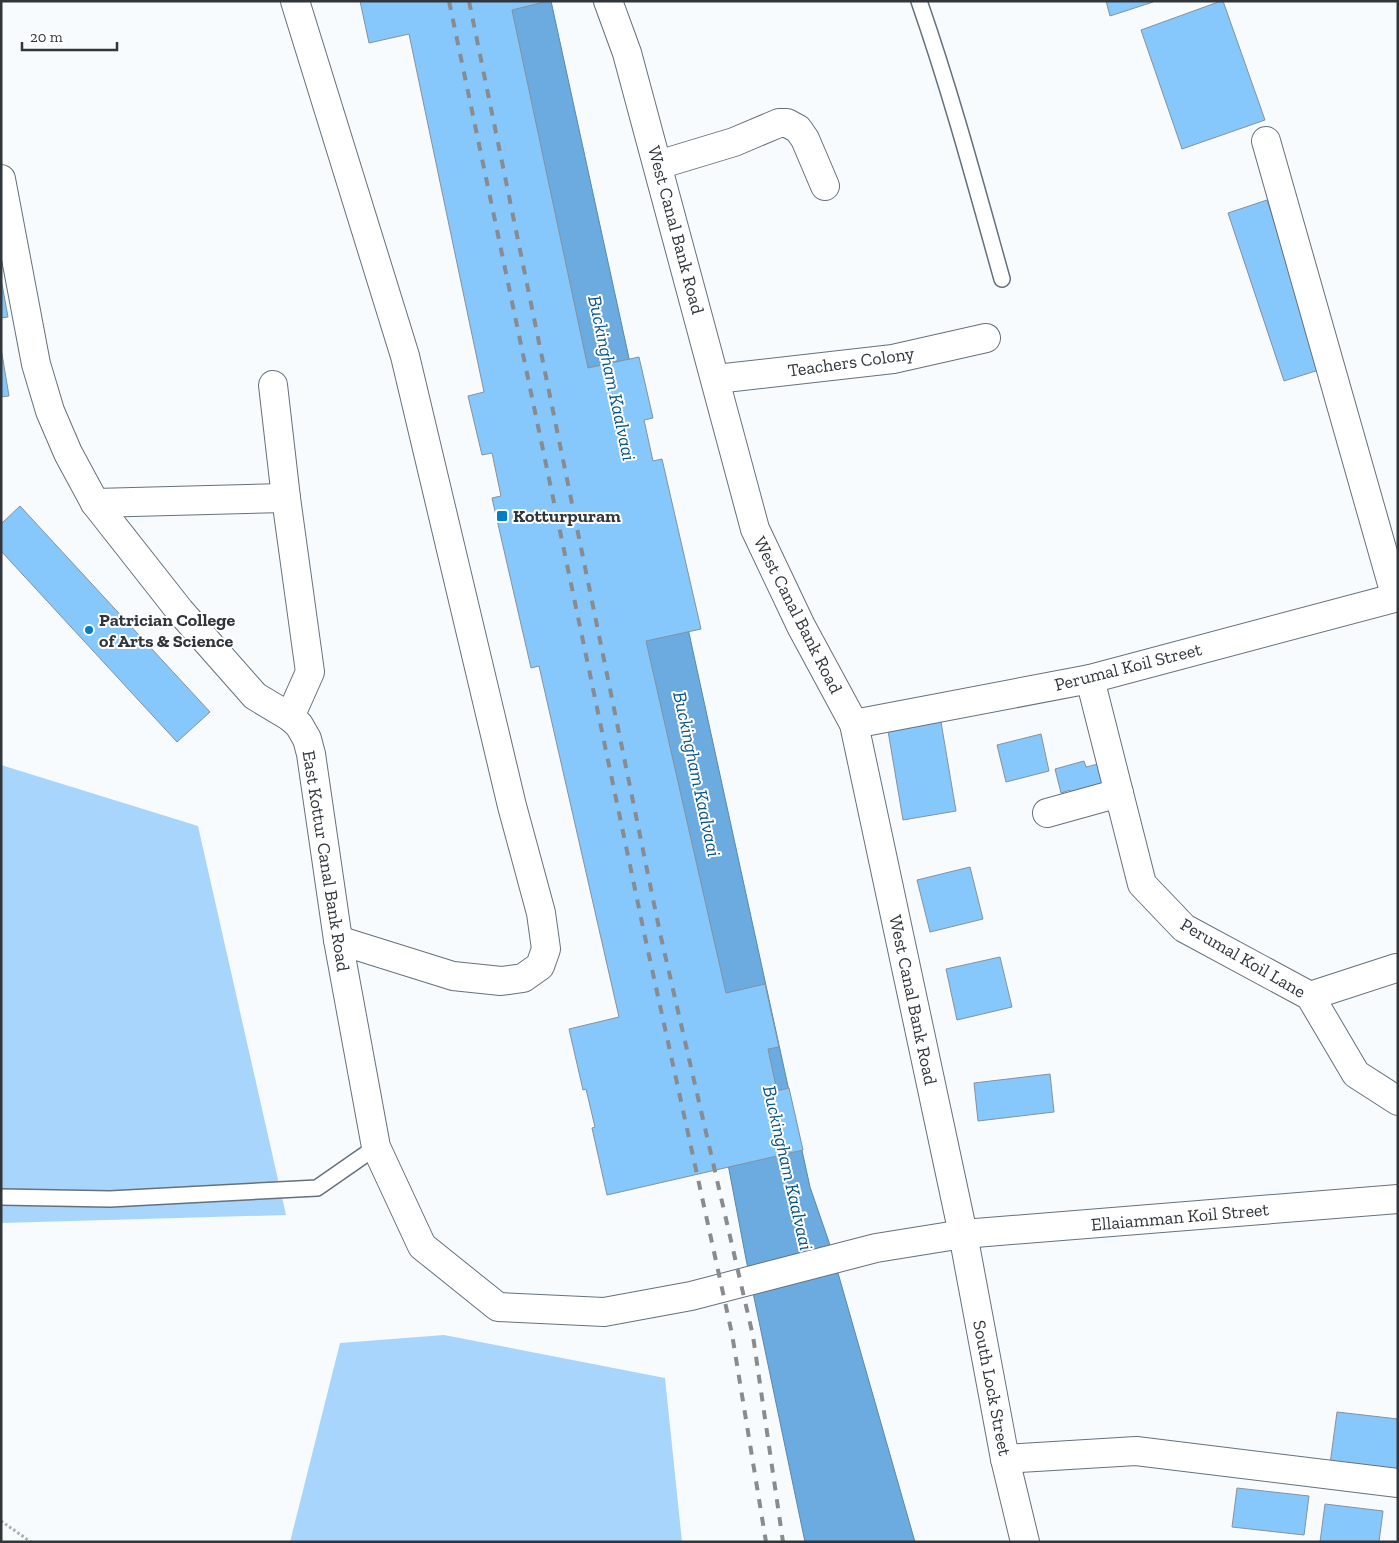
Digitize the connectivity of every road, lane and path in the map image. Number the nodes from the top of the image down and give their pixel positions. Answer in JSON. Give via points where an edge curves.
{"nodes":[{"id":1,"x":295,"y":1,"type":"edge"},
{"id":2,"x":608,"y":1,"type":"edge"},
{"id":3,"x":919,"y":1,"type":"edge"},
{"id":4,"x":1266,"y":141,"type":"dead end"},
{"id":5,"x":658,"y":165,"type":"junction"},
{"id":6,"x":1,"y":179,"type":"edge"},
{"id":7,"x":826,"y":186,"type":"dead end"},
{"id":8,"x":1002,"y":280,"type":"dead end"},
{"id":9,"x":986,"y":338,"type":"dead end"},
{"id":10,"x":716,"y":379,"type":"junction"},
{"id":11,"x":273,"y":385,"type":"dead end"},
{"id":12,"x":286,"y":498,"type":"junction"},
{"id":13,"x":95,"y":503,"type":"junction"},
{"id":14,"x":1397,"y":597,"type":"edge"},
{"id":15,"x":1090,"y":679,"type":"junction"},
{"id":16,"x":290,"y":717,"type":"junction"},
{"id":17,"x":854,"y":724,"type":"junction"},
{"id":18,"x":1119,"y":793,"type":"junction"},
{"id":19,"x":1047,"y":813,"type":"dead end"},
{"id":20,"x":338,"y":940,"type":"junction"},
{"id":21,"x":1396,"y":968,"type":"dead end"},
{"id":22,"x":1310,"y":996,"type":"junction"},
{"id":23,"x":1398,"y":1101,"type":"edge"},
{"id":24,"x":376,"y":1146,"type":"junction"},
{"id":25,"x":1,"y":1197,"type":"edge"},
{"id":26,"x":1398,"y":1199,"type":"edge"},
{"id":27,"x":962,"y":1234,"type":"junction"},
{"id":28,"x":876,"y":1248,"type":"joint"},
{"id":29,"x":1005,"y":1459,"type":"junction"},
{"id":30,"x":1398,"y":1483,"type":"edge"},
{"id":31,"x":1,"y":1521,"type":"edge"},
{"id":32,"x":31,"y":1542,"type":"edge"},
{"id":33,"x":1025,"y":1542,"type":"edge"}],
"edges":[{"from":1,"to":20,"type":"street","via":[[405,356],[512,806],[542,913],[546,949],[540,966],[523,978],[501,981],[453,976]]},
{"from":2,"to":5,"type":"street","name":"West Canal Bank Road","via":[[628,53]]},
{"from":3,"to":8,"type":"lane","via":[[940,60]]},
{"from":4,"to":14,"type":"street"},
{"from":5,"to":7,"type":"street","via":[[787,123],[798,129],[805,139]]},
{"from":5,"to":10,"type":"street","name":"West Canal Bank Road"},
{"from":6,"to":13,"type":"street","name":"East Kottur Canal Bank Road","via":[[36,364],[50,412]]},
{"from":9,"to":10,"type":"street","name":"Teachers Colony","via":[[893,358]]},
{"from":10,"to":17,"type":"street","name":"West Canal Bank Road","via":[[755,529],[801,626]]},
{"from":11,"to":12,"type":"street"},
{"from":12,"to":13,"type":"street"},
{"from":12,"to":16,"type":"street","via":[[310,672]]},
{"from":13,"to":16,"type":"street","name":"East Kottur Canal Bank Road","via":[[180,611],[255,696]]},
{"from":14,"to":15,"type":"street","name":"Perumal Koil Street"},
{"from":15,"to":17,"type":"street","name":"Perumal Koil Street"},
{"from":15,"to":18,"type":"street","name":"Perumal Koil Lane"},
{"from":16,"to":20,"type":"street","name":"East Kottur Canal Bank Road","via":[[307,740]]},
{"from":17,"to":27,"type":"street","name":"West Canal Bank Road"},
{"from":18,"to":19,"type":"street"},
{"from":18,"to":22,"type":"street","name":"Perumal Koil Lane","via":[[1142,884],[1184,928]]},
{"from":20,"to":24,"type":"street","name":"East Kottur Canal Bank Road"},
{"from":21,"to":22,"type":"street"},
{"from":22,"to":23,"type":"street","name":"Perumal Koil Lane","via":[[1356,1074]]},
{"from":24,"to":25,"type":"lane","via":[[317,1188],[110,1199]]},
{"from":24,"to":28,"type":"street","name":"East Kottur Canal Bank Road","via":[[422,1246],[498,1307],[604,1312],[691,1296]]},
{"from":26,"to":27,"type":"street","name":"Ellaiamman Koil Street"},
{"from":27,"to":28,"type":"street","name":"Ellaiamman Koil Street"},
{"from":27,"to":29,"type":"street","name":"South Lock Street"},
{"from":29,"to":30,"type":"street","via":[[1136,1451]]},
{"from":29,"to":33,"type":"street","name":"South Lock Street"},
{"from":31,"to":32,"type":"path"}]}
